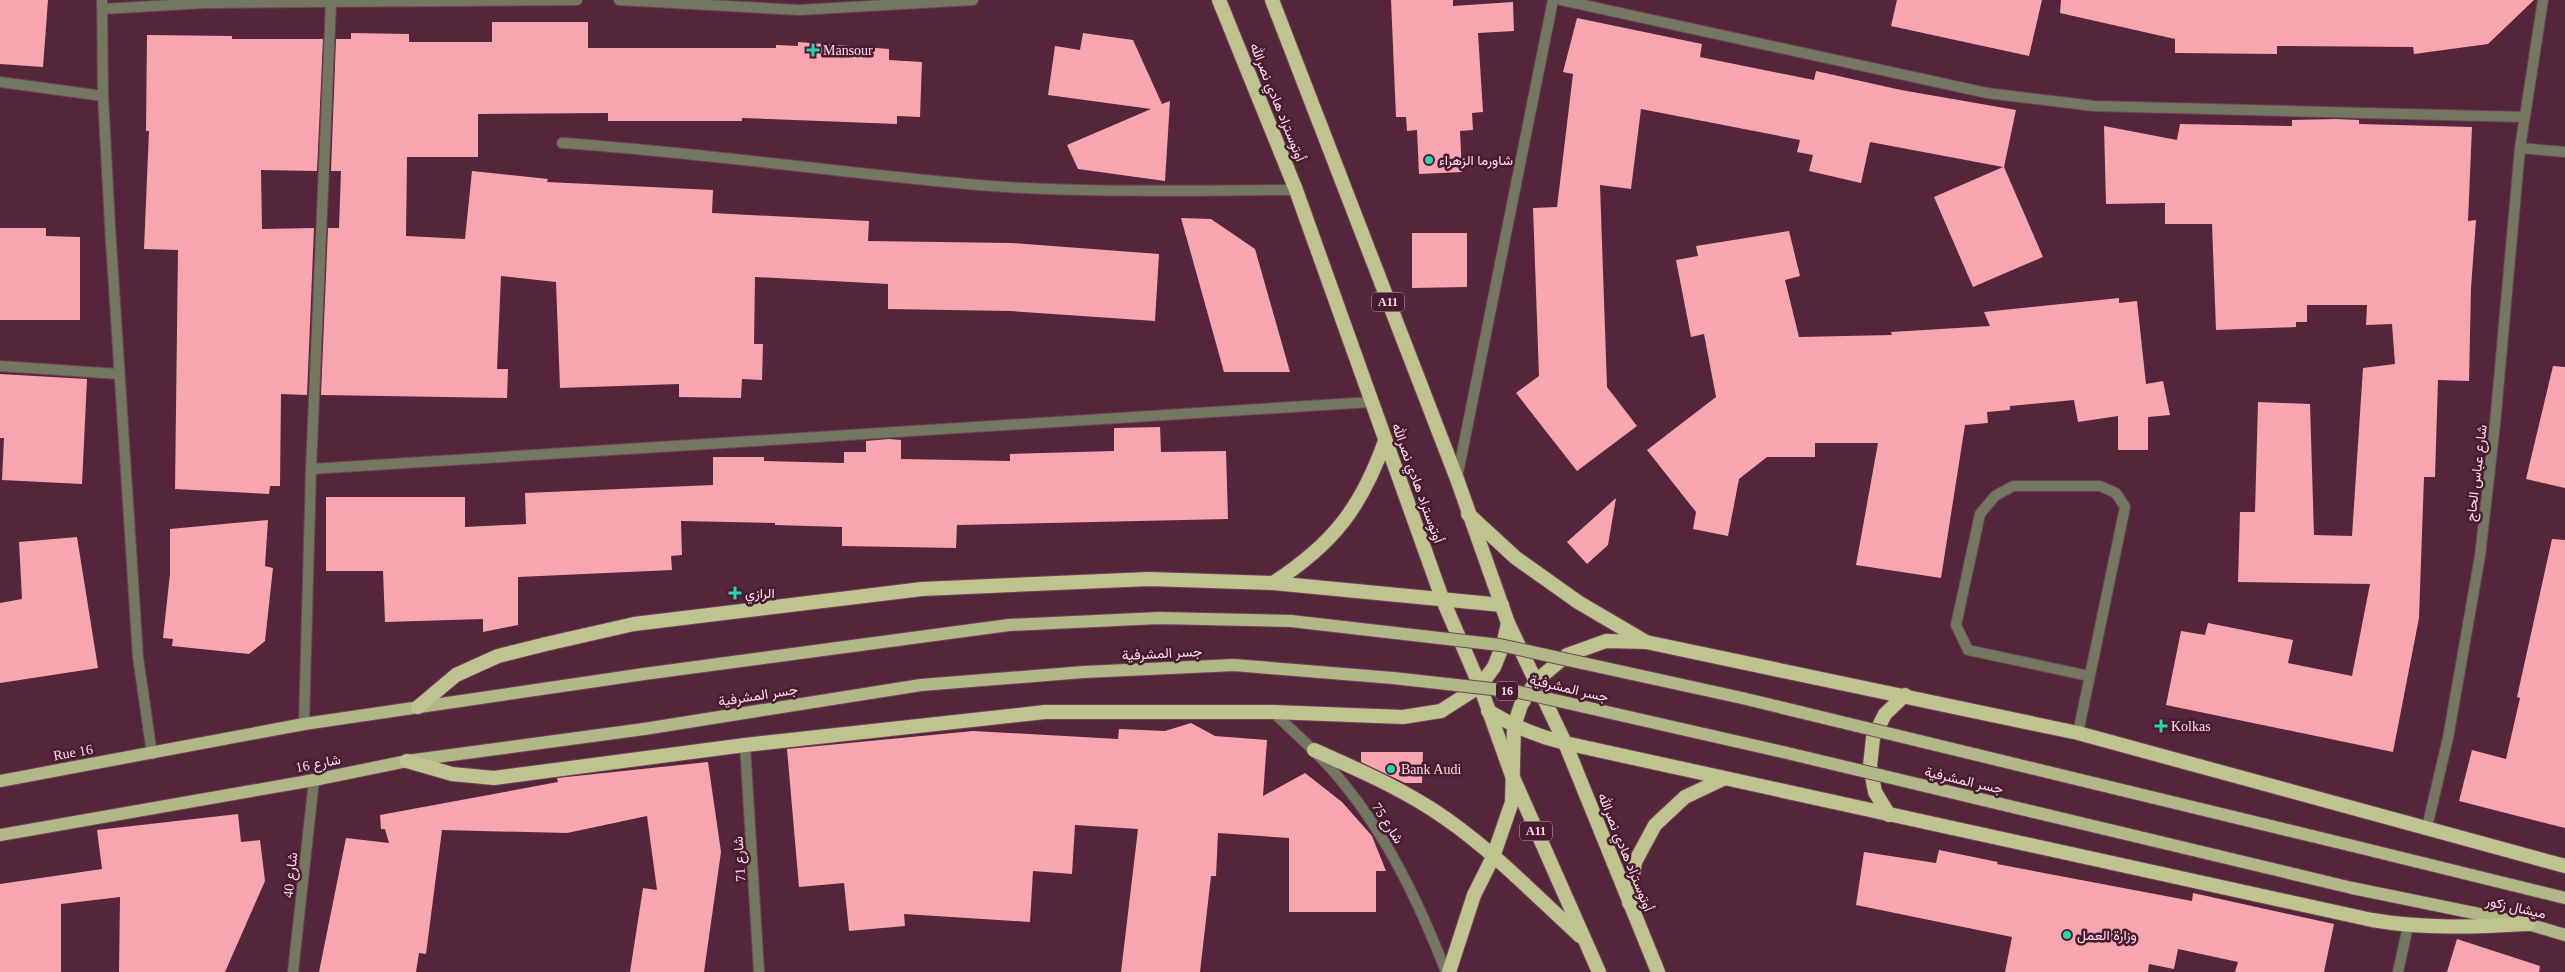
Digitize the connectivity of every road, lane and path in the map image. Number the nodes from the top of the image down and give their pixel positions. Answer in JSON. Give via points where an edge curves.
{"nodes":[{"id":1,"x":577,"y":0,"type":"edge"},
{"id":2,"x":619,"y":0,"type":"edge"},
{"id":3,"x":973,"y":0,"type":"edge"},
{"id":4,"x":1219,"y":0,"type":"edge"},
{"id":5,"x":1272,"y":0,"type":"edge"},
{"id":6,"x":1281,"y":0,"type":"edge"},
{"id":7,"x":1554,"y":0,"type":"edge"},
{"id":8,"x":1561,"y":0,"type":"edge"},
{"id":9,"x":2543,"y":0,"type":"edge"},
{"id":10,"x":331,"y":3,"type":"junction"},
{"id":11,"x":102,"y":5,"type":"edge"},
{"id":12,"x":1281,"y":22,"type":"junction"},
{"id":13,"x":0,"y":82,"type":"edge"},
{"id":14,"x":103,"y":96,"type":"junction"},
{"id":15,"x":2524,"y":117,"type":"junction"},
{"id":16,"x":562,"y":143,"type":"dead end"},
{"id":17,"x":2520,"y":148,"type":"junction"},
{"id":18,"x":2565,"y":152,"type":"edge"},
{"id":19,"x":1296,"y":190,"type":"junction"},
{"id":20,"x":0,"y":366,"type":"edge"},
{"id":21,"x":119,"y":374,"type":"junction"},
{"id":22,"x":1371,"y":402,"type":"junction"},
{"id":23,"x":1385,"y":442,"type":"junction"},
{"id":24,"x":311,"y":469,"type":"junction"},
{"id":25,"x":1457,"y":479,"type":"junction"},
{"id":26,"x":1468,"y":514,"type":"junction"},
{"id":27,"x":1273,"y":583,"type":"junction"},
{"id":28,"x":1442,"y":598,"type":"junction"},
{"id":29,"x":1502,"y":605,"type":"junction"},
{"id":30,"x":1508,"y":622,"type":"junction"},
{"id":31,"x":1646,"y":642,"type":"junction"},
{"id":32,"x":2089,"y":676,"type":"junction"},
{"id":33,"x":1536,"y":681,"type":"junction"},
{"id":34,"x":1480,"y":686,"type":"junction"},
{"id":35,"x":1905,"y":695,"type":"junction"},
{"id":36,"x":418,"y":707,"type":"junction"},
{"id":37,"x":1488,"y":710,"type":"junction"},
{"id":38,"x":1273,"y":712,"type":"junction"},
{"id":39,"x":304,"y":724,"type":"junction"},
{"id":40,"x":1514,"y":726,"type":"junction"},
{"id":41,"x":644,"y":729,"type":"joint"},
{"id":42,"x":2078,"y":733,"type":"junction"},
{"id":43,"x":1565,"y":743,"type":"junction"},
{"id":44,"x":745,"y":745,"type":"junction"},
{"id":45,"x":1314,"y":750,"type":"junction"},
{"id":46,"x":152,"y":754,"type":"junction"},
{"id":47,"x":407,"y":760,"type":"junction"},
{"id":48,"x":1511,"y":773,"type":"junction"},
{"id":49,"x":1723,"y":779,"type":"junction"},
{"id":50,"x":314,"y":780,"type":"junction"},
{"id":51,"x":0,"y":781,"type":"edge"},
{"id":52,"x":1889,"y":815,"type":"junction"},
{"id":53,"x":2427,"y":827,"type":"junction"},
{"id":54,"x":0,"y":835,"type":"edge"},
{"id":55,"x":1493,"y":857,"type":"junction"},
{"id":56,"x":2565,"y":866,"type":"edge"},
{"id":57,"x":2470,"y":876,"type":"joint"},
{"id":58,"x":2565,"y":898,"type":"edge"},
{"id":59,"x":1629,"y":904,"type":"junction"},
{"id":60,"x":2460,"y":910,"type":"joint"},
{"id":61,"x":2528,"y":924,"type":"junction"},
{"id":62,"x":2408,"y":926,"type":"junction"},
{"id":63,"x":2565,"y":935,"type":"edge"},
{"id":64,"x":1584,"y":940,"type":"junction"},
{"id":65,"x":294,"y":972,"type":"edge"},
{"id":66,"x":759,"y":972,"type":"edge"},
{"id":67,"x":1447,"y":972,"type":"edge"},
{"id":68,"x":1599,"y":972,"type":"edge"},
{"id":69,"x":1658,"y":972,"type":"edge"},
{"id":70,"x":2398,"y":972,"type":"edge"}],
"edges":[{"from":1,"to":10,"type":"street"},
{"from":2,"to":3,"type":"street","via":[[799,10]]},
{"from":4,"to":19,"type":"highway","name":"أوتوستراد هادي نصرالله","number":"A11"},
{"from":5,"to":12,"type":"highway","number":"A11"},
{"from":6,"to":12,"type":"street"},
{"from":7,"to":25,"type":"street"},
{"from":8,"to":15,"type":"street","via":[[1997,94],[2094,106]]},
{"from":9,"to":15,"type":"street","name":"شارع عباس الحاج"},
{"from":10,"to":11,"type":"street"},
{"from":10,"to":24,"type":"street"},
{"from":11,"to":14,"type":"street"},
{"from":12,"to":25,"type":"highway","number":"A11"},
{"from":13,"to":14,"type":"street"},
{"from":14,"to":21,"type":"street"},
{"from":15,"to":17,"type":"street","name":"شارع عباس الحاج"},
{"from":16,"to":19,"type":"street","via":[[661,150],[969,184],[1115,192]]},
{"from":17,"to":18,"type":"street"},
{"from":17,"to":53,"type":"street","name":"شارع عباس الحاج","via":[[2496,424],[2480,556],[2448,738]]},
{"from":19,"to":22,"type":"highway","name":"أوتوستراد هادي نصرالله","number":"A11"},
{"from":20,"to":21,"type":"street"},
{"from":21,"to":46,"type":"street","via":[[138,657]]},
{"from":22,"to":23,"type":"highway","name":"أوتوستراد هادي نصرالله","number":"A11"},
{"from":22,"to":24,"type":"street"},
{"from":23,"to":27,"type":"highway","via":[[1373,476],[1354,509],[1331,538],[1304,563]]},
{"from":23,"to":28,"type":"highway","name":"أوتوستراد هادي نصرالله","number":"A11"},
{"from":24,"to":39,"type":"street"},
{"from":25,"to":26,"type":"highway","number":"A11"},
{"from":26,"to":29,"type":"highway","number":"A11"},
{"from":26,"to":31,"type":"highway","via":[[1516,558],[1578,602]]},
{"from":27,"to":28,"type":"highway"},
{"from":27,"to":36,"type":"highway","via":[[1149,580],[922,589],[634,624],[498,656],[456,675]]},
{"from":28,"to":29,"type":"highway"},
{"from":28,"to":34,"type":"highway","name":"أوتوستراد هادي نصرالله","number":"A11"},
{"from":29,"to":30,"type":"highway","number":"A11"},
{"from":30,"to":33,"type":"highway","number":"A11"},
{"from":30,"to":34,"type":"highway","via":[[1494,668]]},
{"from":31,"to":33,"type":"highway","via":[[1606,641],[1567,655]]},
{"from":31,"to":35,"type":"highway"},
{"from":32,"to":32,"type":"street","via":[[2125,507],[2116,493],[2100,486],[2013,486],[1995,496],[1980,514],[1956,625],[1968,650]]},
{"from":32,"to":42,"type":"street"},
{"from":33,"to":40,"type":"highway","via":[[1520,705]]},
{"from":33,"to":43,"type":"highway","number":"A11"},
{"from":34,"to":37,"type":"highway","name":"أوتوستراد هادي نصرالله","number":"A11"},
{"from":34,"to":38,"type":"highway","via":[[1441,711],[1403,718]]},
{"from":35,"to":42,"type":"highway"},
{"from":35,"to":52,"type":"highway","via":[[1886,714],[1873,738],[1870,766],[1875,792]]},
{"from":36,"to":39,"type":"main road","name":"Rue 16"},
{"from":36,"to":57,"type":"main road","name":"جسر المشرفية","bridge":true,"via":[[1009,625],[1159,618],[1291,621],[1510,647],[1742,698]]},
{"from":37,"to":40,"type":"highway"},
{"from":37,"to":48,"type":"highway","name":"أوتوستراد هادي نصرالله","number":"A11"},
{"from":38,"to":44,"type":"highway","via":[[1045,712]]},
{"from":38,"to":45,"type":"street","name":"شارع 75"},
{"from":39,"to":46,"type":"main road","name":"Rue 16"},
{"from":40,"to":43,"type":"highway","via":[[1539,737]]},
{"from":40,"to":48,"type":"highway"},
{"from":41,"to":47,"type":"main road","name":"شارع 16"},
{"from":41,"to":60,"type":"main road","name":"جسر المشرفية","number":"16","bridge":true,"via":[[921,685],[1084,672],[1234,665],[1393,678],[1519,692],[2352,888]]},
{"from":42,"to":53,"type":"highway"},
{"from":43,"to":49,"type":"highway"},
{"from":43,"to":59,"type":"highway","name":"أوتوستراد هادي نصرالله","number":"A11"},
{"from":44,"to":47,"type":"highway","via":[[494,778],[452,774]]},
{"from":44,"to":66,"type":"street","name":"شارع 71"},
{"from":45,"to":55,"type":"highway","via":[[1404,793],[1446,819]]},
{"from":45,"to":67,"type":"street","name":"شارع 75","via":[[1357,801],[1393,856],[1424,915]]},
{"from":46,"to":51,"type":"main road","name":"Rue 16"},
{"from":47,"to":50,"type":"main road","name":"شارع 16"},
{"from":48,"to":55,"type":"highway","via":[[1512,802]]},
{"from":48,"to":64,"type":"highway","name":"أوتوستراد هادي نصرالله","number":"A11"},
{"from":49,"to":52,"type":"highway"},
{"from":49,"to":59,"type":"highway","via":[[1685,797],[1655,825],[1635,862]]},
{"from":50,"to":54,"type":"main road","name":"شارع 16"},
{"from":50,"to":65,"type":"street","name":"شارع 40"},
{"from":52,"to":62,"type":"highway"},
{"from":53,"to":56,"type":"highway"},
{"from":55,"to":64,"type":"highway"},
{"from":55,"to":67,"type":"highway","via":[[1474,895]]},
{"from":57,"to":58,"type":"main road","name":"ميشال زكور"},
{"from":59,"to":69,"type":"highway","name":"أوتوستراد هادي نصرالله","number":"A11"},
{"from":60,"to":61,"type":"main road","name":"ميشال زكور"},
{"from":61,"to":62,"type":"highway","via":[[2456,928]]},
{"from":61,"to":63,"type":"main road","name":"ميشال زكور"},
{"from":62,"to":70,"type":"street"},
{"from":64,"to":68,"type":"highway","name":"أوتوستراد هادي نصرالله","number":"A11"}]}
